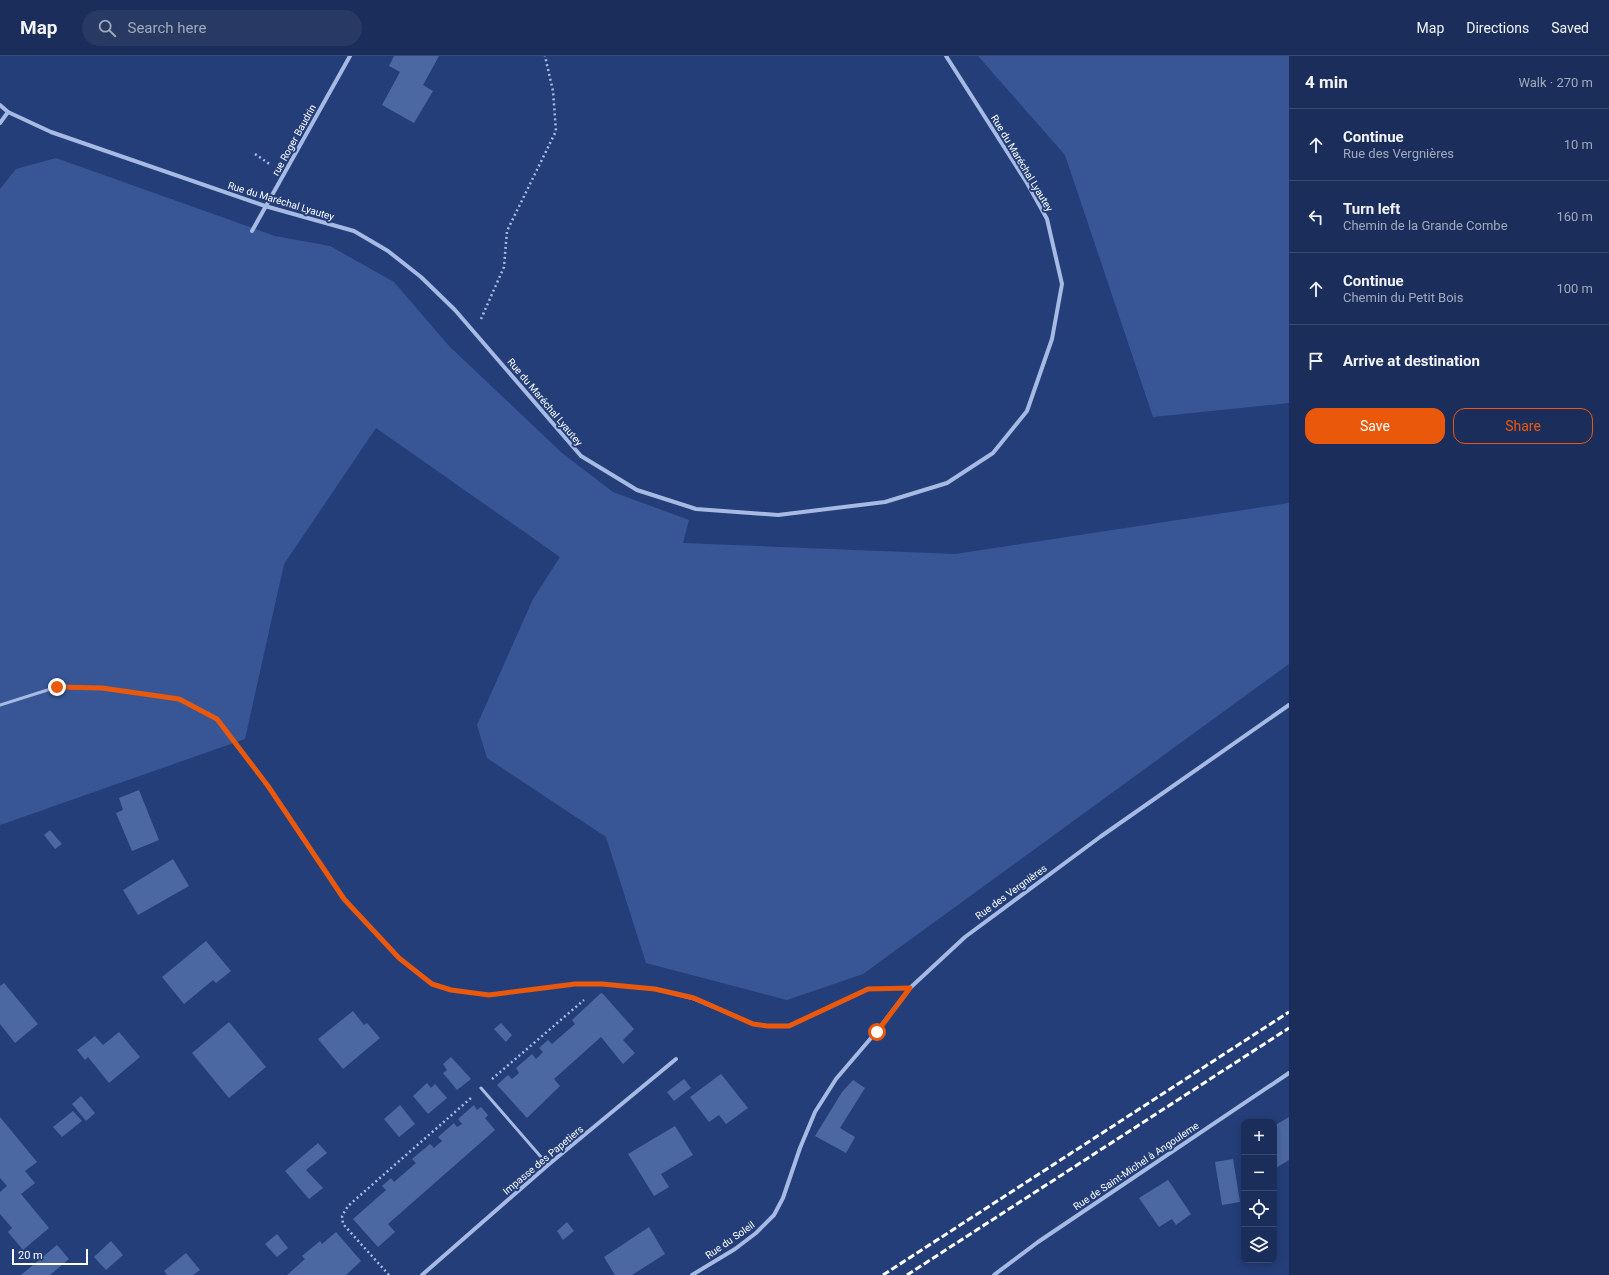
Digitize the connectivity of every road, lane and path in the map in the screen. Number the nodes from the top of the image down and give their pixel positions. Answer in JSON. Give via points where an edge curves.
{"nodes":[{"id":1,"x":350,"y":56,"type":"edge"},
{"id":2,"x":545,"y":56,"type":"edge"},
{"id":3,"x":946,"y":56,"type":"edge"},
{"id":4,"x":0,"y":105,"type":"edge"},
{"id":5,"x":8,"y":112,"type":"junction"},
{"id":6,"x":0,"y":123,"type":"edge"},
{"id":7,"x":255,"y":154,"type":"dead end"},
{"id":8,"x":284,"y":174,"type":"junction"},
{"id":9,"x":265,"y":206,"type":"junction"},
{"id":10,"x":252,"y":232,"type":"dead end"},
{"id":11,"x":475,"y":332,"type":"junction"},
{"id":12,"x":1289,"y":705,"type":"edge"},
{"id":13,"x":0,"y":706,"type":"edge"},
{"id":14,"x":602,"y":984,"type":"junction"},
{"id":15,"x":910,"y":988,"type":"junction"},
{"id":16,"x":676,"y":1059,"type":"dead end"},
{"id":17,"x":1289,"y":1073,"type":"edge"},
{"id":18,"x":481,"y":1088,"type":"junction"},
{"id":19,"x":800,"y":1148,"type":"joint"},
{"id":20,"x":548,"y":1165,"type":"junction"},
{"id":21,"x":388,"y":1275,"type":"edge"},
{"id":22,"x":422,"y":1275,"type":"edge"},
{"id":23,"x":692,"y":1275,"type":"edge"},
{"id":24,"x":994,"y":1275,"type":"edge"}],
"edges":[{"from":1,"to":8,"type":"street","name":"rue Roger Baudrin"},
{"from":2,"to":11,"type":"path","via":[[553,91],[556,131],[507,231],[504,267]]},
{"from":3,"to":11,"type":"street","name":"Rue du Maréchal Lyautey","via":[[1047,219],[1062,284],[1052,339],[1027,411],[993,453],[946,483],[885,502],[778,514],[689,507],[637,490],[581,456]]},
{"from":4,"to":5,"type":"street","name":"Rue du Maréchal Lyautey"},
{"from":5,"to":6,"type":"street"},
{"from":5,"to":9,"type":"street","name":"Rue du Maréchal Lyautey","via":[[51,132]]},
{"from":7,"to":8,"type":"path"},
{"from":8,"to":9,"type":"street","name":"rue Roger Baudrin"},
{"from":9,"to":10,"type":"street","name":"rue Roger Baudrin"},
{"from":9,"to":11,"type":"street","name":"Rue du Maréchal Lyautey","via":[[354,231],[421,277]]},
{"from":12,"to":15,"type":"street","name":"Rue des Vergnières","via":[[1100,837],[964,937]]},
{"from":13,"to":14,"type":"lane","via":[[57,687],[102,688],[179,699],[217,719],[268,786],[344,899],[399,958],[432,984],[451,990],[489,995],[575,984]]},
{"from":14,"to":15,"type":"lane","via":[[655,989],[694,998],[753,1024],[767,1026],[789,1026],[868,989]]},
{"from":14,"to":18,"type":"path"},
{"from":15,"to":19,"type":"street","name":"Rue des Vergnières","via":[[877,1032],[836,1079],[815,1112]]},
{"from":16,"to":20,"type":"street","name":"Impasse des Papetiers"},
{"from":17,"to":24,"type":"street","name":"Rue de Saint-Michel à Angouleme","via":[[1038,1242]]},
{"from":18,"to":20,"type":"lane"},
{"from":18,"to":21,"type":"path","via":[[348,1206],[342,1216],[343,1224]]},
{"from":19,"to":23,"type":"street","name":"Rue du Soleil","via":[[784,1198],[774,1215],[735,1249]]},
{"from":20,"to":22,"type":"street","name":"Impasse des Papetiers"}]}
